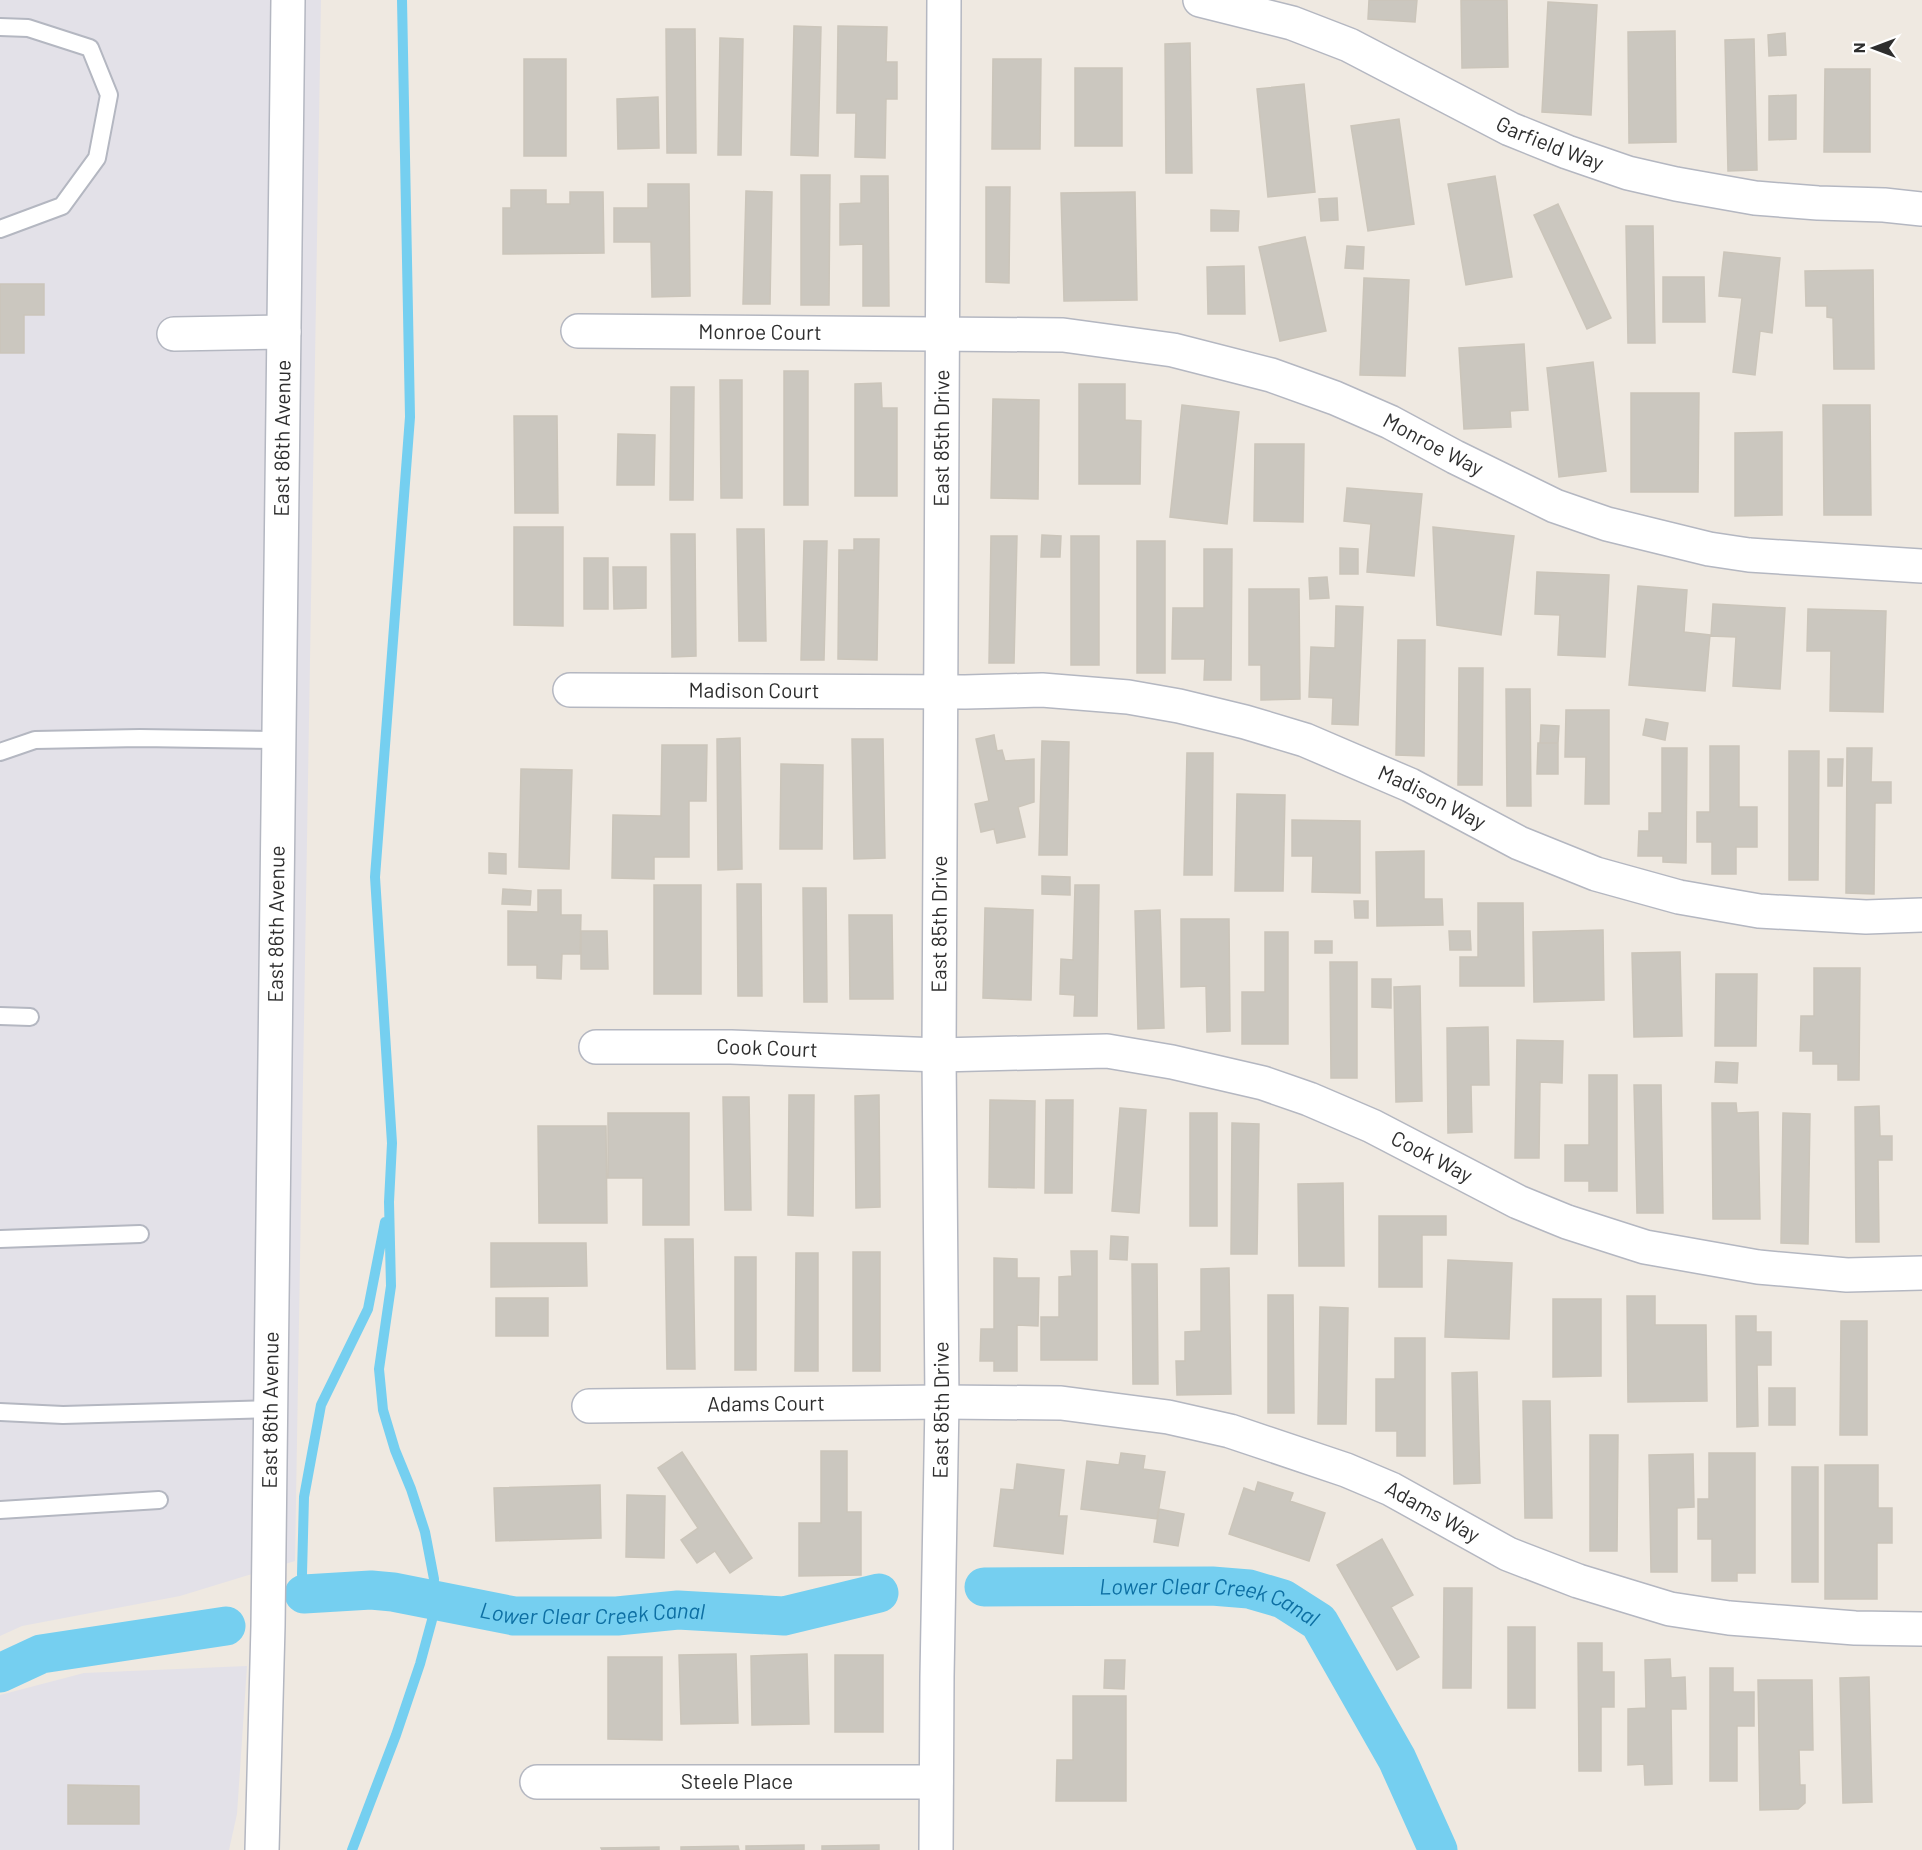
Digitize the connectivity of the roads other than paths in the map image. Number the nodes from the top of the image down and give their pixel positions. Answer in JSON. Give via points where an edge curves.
{"nodes":[{"id":1,"x":288,"y":0,"type":"edge"},
{"id":2,"x":944,"y":0,"type":"edge"},
{"id":3,"x":1200,"y":0,"type":"edge"},
{"id":4,"x":0,"y":27,"type":"edge"},
{"id":5,"x":1922,"y":209,"type":"edge"},
{"id":6,"x":0,"y":229,"type":"edge"},
{"id":7,"x":578,"y":331,"type":"dead end"},
{"id":8,"x":284,"y":332,"type":"junction"},
{"id":9,"x":174,"y":334,"type":"dead end"},
{"id":10,"x":942,"y":336,"type":"junction"},
{"id":11,"x":1922,"y":566,"type":"edge"},
{"id":12,"x":570,"y":690,"type":"dead end"},
{"id":13,"x":939,"y":692,"type":"junction"},
{"id":14,"x":278,"y":740,"type":"junction"},
{"id":15,"x":0,"y":752,"type":"edge"},
{"id":16,"x":1922,"y":915,"type":"edge"},
{"id":17,"x":0,"y":1016,"type":"edge"},
{"id":18,"x":30,"y":1017,"type":"dead end"},
{"id":19,"x":596,"y":1047,"type":"dead end"},
{"id":20,"x":939,"y":1055,"type":"junction"},
{"id":21,"x":140,"y":1234,"type":"dead end"},
{"id":22,"x":0,"y":1239,"type":"edge"},
{"id":23,"x":1922,"y":1273,"type":"edge"},
{"id":24,"x":942,"y":1402,"type":"junction"},
{"id":25,"x":589,"y":1406,"type":"dead end"},
{"id":26,"x":270,"y":1409,"type":"junction"},
{"id":27,"x":0,"y":1412,"type":"edge"},
{"id":28,"x":159,"y":1500,"type":"dead end"},
{"id":29,"x":0,"y":1510,"type":"edge"},
{"id":30,"x":1922,"y":1629,"type":"edge"},
{"id":31,"x":537,"y":1782,"type":"dead end"},
{"id":32,"x":936,"y":1782,"type":"junction"},
{"id":33,"x":262,"y":1850,"type":"edge"},
{"id":34,"x":936,"y":1850,"type":"edge"}],
"edges":[{"from":1,"to":8,"type":"street","name":"East 86th Avenue"},
{"from":2,"to":10,"type":"street","name":"East 85th Drive"},
{"from":3,"to":5,"type":"street","name":"Garfield Way","via":[[1292,24],[1349,45],[1510,129],[1628,173],[1755,198]]},
{"from":4,"to":6,"type":"lane","via":[[28,28],[90,48],[110,95],[97,158],[62,206]]},
{"from":7,"to":10,"type":"street","name":"Monroe Court"},
{"from":8,"to":9,"type":"street"},
{"from":8,"to":14,"type":"street","name":"East 86th Avenue"},
{"from":10,"to":11,"type":"street","name":"Monroe Way","via":[[1063,335],[1173,350],[1271,375],[1335,398],[1555,506],[1607,524],[1749,555]]},
{"from":10,"to":13,"type":"street","name":"East 85th Drive"},
{"from":12,"to":13,"type":"street","name":"Madison Court"},
{"from":13,"to":16,"type":"street","name":"Madison Way","via":[[1042,690],[1179,706],[1305,740],[1410,785],[1519,843],[1596,874],[1679,897],[1759,912],[1866,917]]},
{"from":13,"to":20,"type":"street","name":"East 85th Drive"},
{"from":14,"to":15,"type":"lane","via":[[34,740]]},
{"from":14,"to":26,"type":"street","name":"East 86th Avenue"},
{"from":17,"to":18,"type":"lane"},
{"from":19,"to":20,"type":"street","name":"Cook Court","via":[[730,1047]]},
{"from":20,"to":23,"type":"street","name":"Cook Way","via":[[1107,1051],[1172,1062],[1263,1083],[1309,1099],[1372,1125],[1518,1202],[1645,1247],[1769,1268],[1847,1275]]},
{"from":20,"to":24,"type":"street","name":"East 85th Drive"},
{"from":21,"to":22,"type":"lane"},
{"from":24,"to":25,"type":"street","name":"Adams Court"},
{"from":24,"to":30,"type":"street","name":"Adams Way","via":[[1061,1403],[1168,1416],[1230,1431],[1391,1489],[1508,1554],[1578,1581],[1670,1609],[1855,1628]]},
{"from":24,"to":32,"type":"street","name":"East 85th Drive"},
{"from":26,"to":27,"type":"lane","via":[[63,1415]]},
{"from":26,"to":33,"type":"street","name":"East 86th Avenue"},
{"from":28,"to":29,"type":"lane"},
{"from":31,"to":32,"type":"street","name":"Steele Place"},
{"from":32,"to":34,"type":"street","name":"East 85th Drive"}]}
